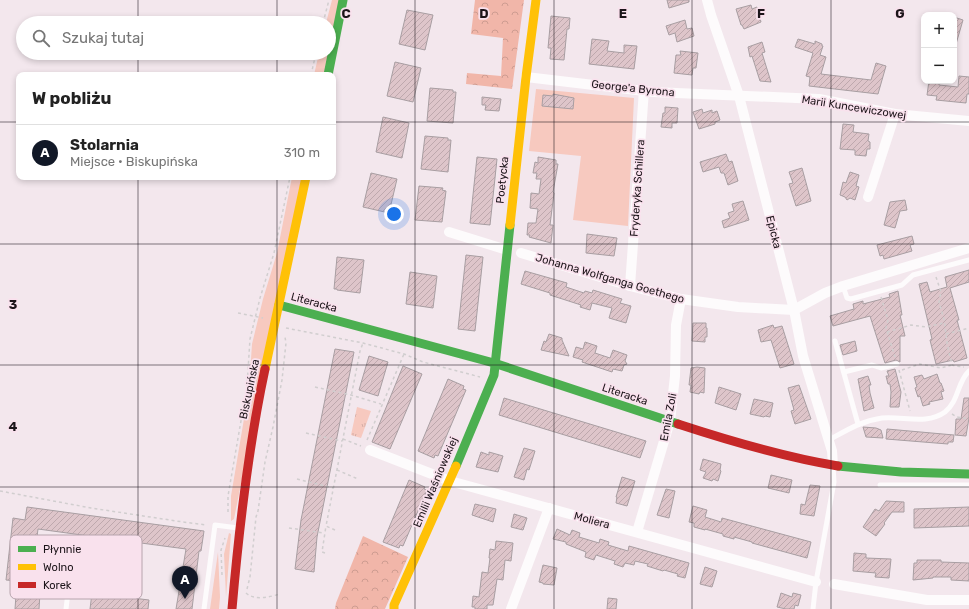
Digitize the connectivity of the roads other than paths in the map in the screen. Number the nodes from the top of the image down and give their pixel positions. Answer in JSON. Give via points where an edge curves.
{"nodes":[{"id":1,"x":343,"y":0,"type":"edge"},
{"id":2,"x":536,"y":0,"type":"edge"},
{"id":3,"x":708,"y":0,"type":"edge"},
{"id":4,"x":336,"y":35,"type":"edge"},
{"id":5,"x":331,"y":60,"type":"edge"},
{"id":6,"x":329,"y":72,"type":"edge"},
{"id":7,"x":526,"y":77,"type":"junction"},
{"id":8,"x":644,"y":90,"type":"junction"},
{"id":9,"x":739,"y":96,"type":"junction"},
{"id":10,"x":895,"y":114,"type":"junction"},
{"id":11,"x":969,"y":121,"type":"edge"},
{"id":12,"x":305,"y":180,"type":"edge"},
{"id":13,"x":868,"y":196,"type":"dead end"},
{"id":14,"x":449,"y":232,"type":"dead end"},
{"id":15,"x":969,"y":248,"type":"edge"},
{"id":16,"x":507,"y":250,"type":"junction"},
{"id":17,"x":521,"y":253,"type":"dead end"},
{"id":18,"x":969,"y":260,"type":"edge"},
{"id":19,"x":630,"y":286,"type":"junction"},
{"id":20,"x":843,"y":286,"type":"junction"},
{"id":21,"x":681,"y":299,"type":"junction"},
{"id":22,"x":280,"y":305,"type":"junction"},
{"id":23,"x":794,"y":310,"type":"junction"},
{"id":24,"x":835,"y":341,"type":"dead end"},
{"id":25,"x":494,"y":363,"type":"junction"},
{"id":26,"x":897,"y":364,"type":"road end"},
{"id":27,"x":968,"y":369,"type":"edge"},
{"id":28,"x":844,"y":372,"type":"junction"},
{"id":29,"x":670,"y":421,"type":"junction"},
{"id":30,"x":858,"y":424,"type":"junction"},
{"id":31,"x":829,"y":440,"type":"junction"},
{"id":32,"x":367,"y":449,"type":"road end"},
{"id":33,"x":833,"y":465,"type":"junction"},
{"id":34,"x":969,"y":474,"type":"edge"},
{"id":35,"x":450,"y":481,"type":"junction"},
{"id":36,"x":880,"y":485,"type":"dead end"},
{"id":37,"x":969,"y":485,"type":"edge"},
{"id":38,"x":549,"y":508,"type":"junction"},
{"id":39,"x":239,"y":528,"type":"junction"},
{"id":40,"x":637,"y":532,"type":"junction"},
{"id":41,"x":816,"y":582,"type":"junction"},
{"id":42,"x":834,"y":584,"type":"dead end"},
{"id":43,"x":67,"y":599,"type":"edge"},
{"id":44,"x":969,"y":600,"type":"edge"},
{"id":45,"x":927,"y":604,"type":"edge"},
{"id":46,"x":66,"y":609,"type":"edge"},
{"id":47,"x":204,"y":609,"type":"edge"},
{"id":48,"x":232,"y":609,"type":"edge"},
{"id":49,"x":394,"y":609,"type":"edge"},
{"id":50,"x":511,"y":609,"type":"edge"},
{"id":51,"x":813,"y":609,"type":"edge"}],
"edges":[{"from":1,"to":4,"type":"street"},
{"from":2,"to":7,"type":"street","name":"Poetycka"},
{"from":3,"to":9,"type":"street","name":"Epicka"},
{"from":5,"to":6,"type":"street"},
{"from":7,"to":8,"type":"street","name":"George'a Byrona"},
{"from":7,"to":16,"type":"street","name":"Poetycka"},
{"from":8,"to":9,"type":"street","name":"George'a Byrona"},
{"from":8,"to":19,"type":"street","name":"Fryderyka Schillera"},
{"from":9,"to":10,"type":"street","name":"Marii Kuncewiczowej","via":[[819,99]]},
{"from":9,"to":23,"type":"street","name":"Epicka"},
{"from":10,"to":11,"type":"street","name":"Marii Kuncewiczowej"},
{"from":10,"to":13,"type":"street"},
{"from":12,"to":22,"type":"street","name":"Biskupińska"},
{"from":14,"to":16,"type":"street"},
{"from":15,"to":20,"type":"street"},
{"from":16,"to":25,"type":"street","name":"Poetycka"},
{"from":17,"to":19,"type":"street","name":"Johanna Wolfganga Goethego"},
{"from":18,"to":20,"type":"lane","via":[[913,275],[902,285],[851,299],[847,298]]},
{"from":19,"to":21,"type":"street","name":"Johanna Wolfganga Goethego"},
{"from":20,"to":23,"type":"street"},
{"from":21,"to":23,"type":"street","name":"Johanna Wolfganga Goethego","via":[[738,307]]},
{"from":21,"to":29,"type":"street","name":"Emila Zoli","via":[[676,325],[675,376]]},
{"from":22,"to":25,"type":"street","name":"Literacka"},
{"from":22,"to":39,"type":"street","name":"Biskupińska","via":[[256,411]]},
{"from":23,"to":31,"type":"street","name":"Epicka","via":[[803,356]]},
{"from":24,"to":28,"type":"lane"},
{"from":25,"to":29,"type":"street","name":"Literacka"},
{"from":25,"to":35,"type":"street","name":"Emilii Waśniowskiej","via":[[494,375]]},
{"from":26,"to":28,"type":"lane","via":[[881,368],[872,365]]},
{"from":27,"to":30,"type":"lane","via":[[954,403],[937,416],[927,419],[896,417]]},
{"from":28,"to":30,"type":"lane"},
{"from":29,"to":33,"type":"street","name":"Literacka","via":[[759,448]]},
{"from":29,"to":40,"type":"street","name":"Emila Zoli"},
{"from":30,"to":31,"type":"lane"},
{"from":31,"to":33,"type":"street","name":"Epicka"},
{"from":32,"to":35,"type":"street","name":"Moliera"},
{"from":33,"to":34,"type":"street","name":"Literacka","via":[[872,471]]},
{"from":33,"to":41,"type":"lane","via":[[834,482]]},
{"from":35,"to":38,"type":"street","name":"Moliera"},
{"from":35,"to":49,"type":"street","name":"Emilii Waśniowskiej"},
{"from":36,"to":37,"type":"lane"},
{"from":38,"to":40,"type":"street","name":"Moliera"},
{"from":38,"to":50,"type":"street"},
{"from":39,"to":47,"type":"lane","via":[[215,525]]},
{"from":39,"to":48,"type":"street","name":"Biskupińska"},
{"from":40,"to":41,"type":"street","name":"Moliera"},
{"from":41,"to":51,"type":"lane"},
{"from":42,"to":45,"type":"street"},
{"from":43,"to":46,"type":"lane"},
{"from":44,"to":45,"type":"street"}]}
